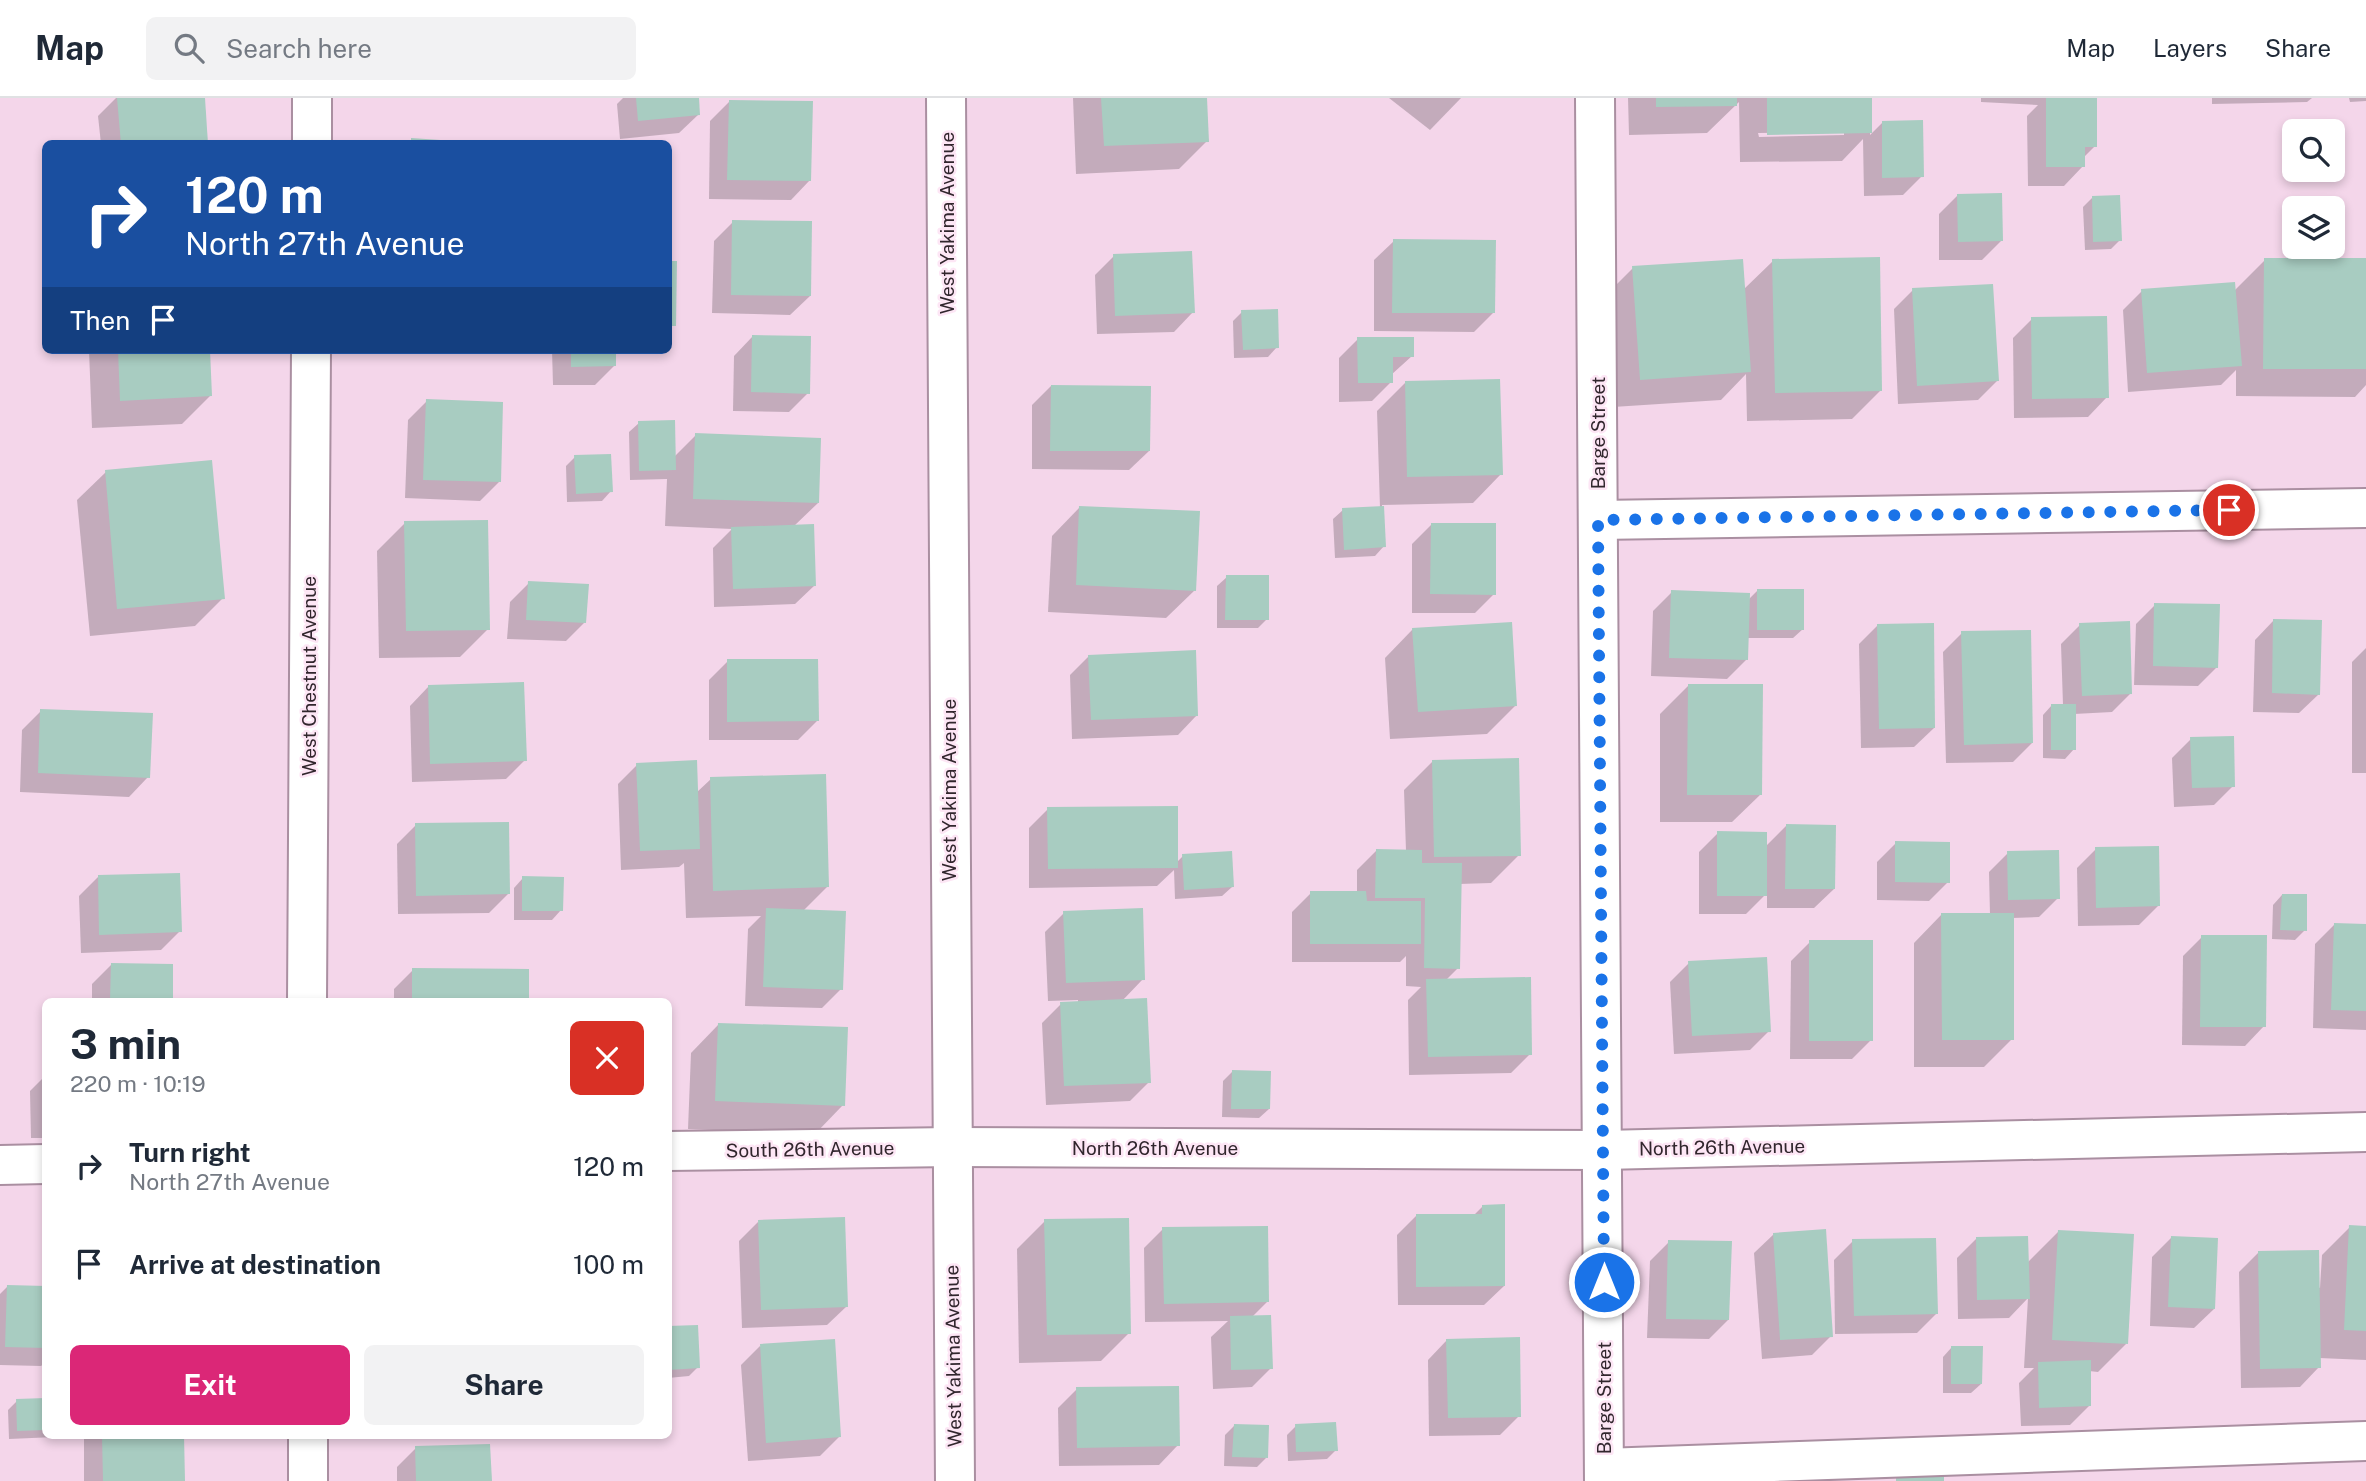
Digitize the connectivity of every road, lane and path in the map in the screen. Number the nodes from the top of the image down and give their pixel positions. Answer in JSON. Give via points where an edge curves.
{"nodes":[{"id":1,"x":312,"y":98,"type":"edge"},
{"id":2,"x":946,"y":98,"type":"edge"},
{"id":3,"x":1595,"y":98,"type":"edge"},
{"id":4,"x":312,"y":140,"type":"edge"},
{"id":5,"x":311,"y":354,"type":"edge"},
{"id":6,"x":2366,"y":508,"type":"edge"},
{"id":7,"x":1598,"y":520,"type":"junction"},
{"id":8,"x":307,"y":998,"type":"edge"},
{"id":9,"x":2366,"y":1132,"type":"edge"},
{"id":10,"x":951,"y":1147,"type":"junction"},
{"id":11,"x":1604,"y":1150,"type":"junction"},
{"id":12,"x":672,"y":1151,"type":"edge"},
{"id":13,"x":42,"y":1164,"type":"edge"},
{"id":14,"x":0,"y":1165,"type":"edge"},
{"id":15,"x":308,"y":1439,"type":"edge"},
{"id":16,"x":2366,"y":1441,"type":"edge"},
{"id":17,"x":1604,"y":1474,"type":"edge"},
{"id":18,"x":308,"y":1481,"type":"edge"},
{"id":19,"x":955,"y":1481,"type":"edge"}],
"edges":[{"from":1,"to":4,"type":"street"},
{"from":2,"to":10,"type":"street","name":"West Yakima Avenue"},
{"from":3,"to":7,"type":"street","name":"Barge Street"},
{"from":5,"to":8,"type":"street","name":"West Chestnut Avenue"},
{"from":6,"to":7,"type":"street"},
{"from":7,"to":11,"type":"street","name":"Barge Street"},
{"from":9,"to":11,"type":"street","name":"North 26th Avenue"},
{"from":10,"to":11,"type":"street","name":"North 26th Avenue"},
{"from":10,"to":12,"type":"street","name":"South 26th Avenue"},
{"from":10,"to":19,"type":"street","name":"West Yakima Avenue"},
{"from":11,"to":17,"type":"street","name":"Barge Street"},
{"from":13,"to":14,"type":"street"},
{"from":15,"to":18,"type":"street"},
{"from":16,"to":17,"type":"street"}]}
